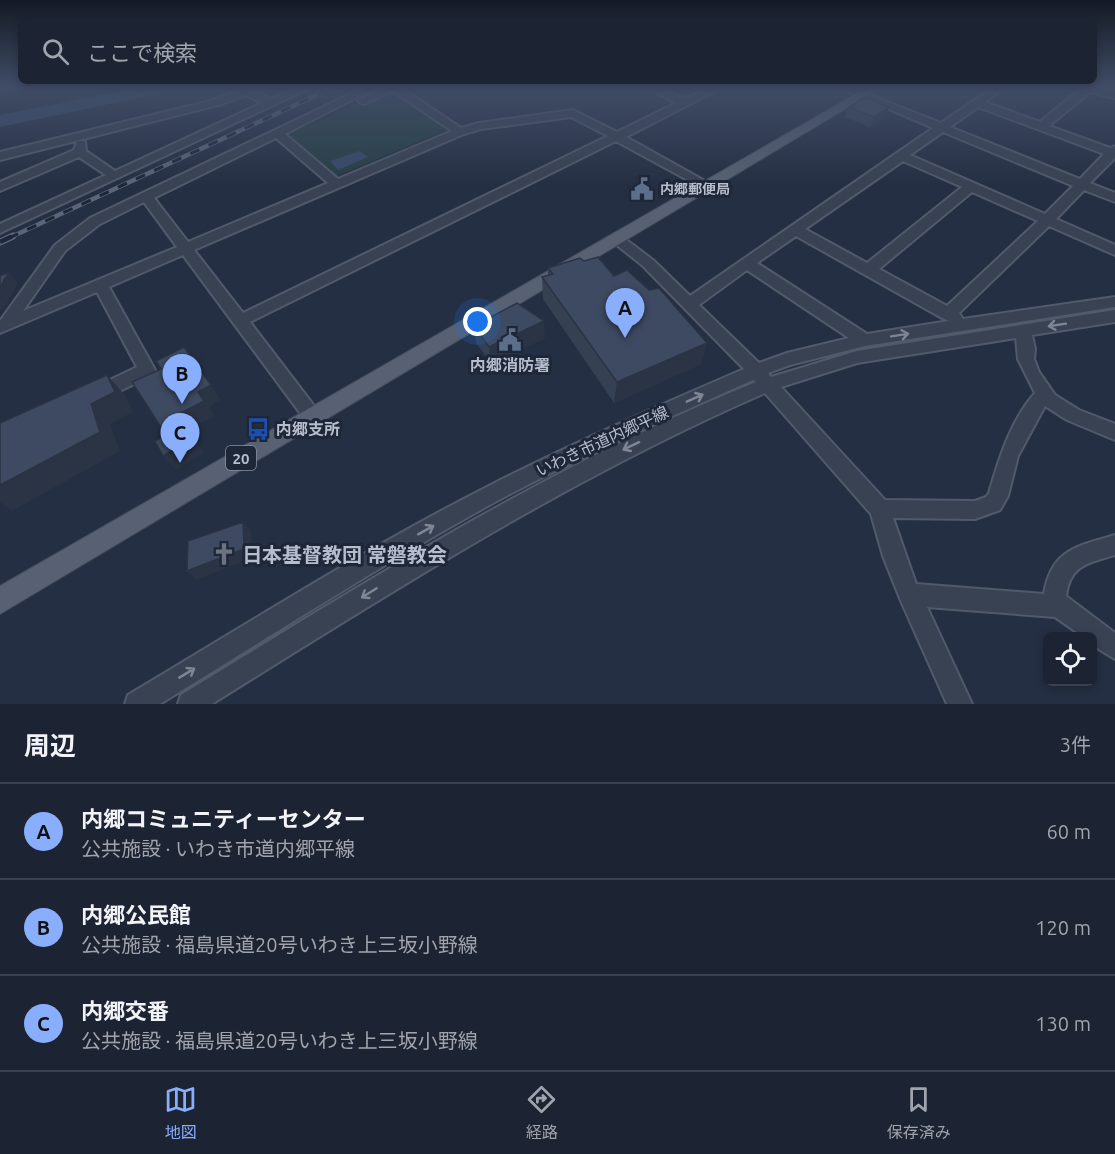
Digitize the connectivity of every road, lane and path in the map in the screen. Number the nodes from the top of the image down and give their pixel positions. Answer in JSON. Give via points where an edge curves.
{"nodes":[{"id":1,"x":146,"y":120,"type":"edge"},
{"id":2,"x":235,"y":120,"type":"edge"},
{"id":3,"x":309,"y":120,"type":"edge"},
{"id":4,"x":316,"y":120,"type":"edge"},
{"id":5,"x":442,"y":120,"type":"edge"},
{"id":6,"x":523,"y":120,"type":"edge"},
{"id":7,"x":586,"y":120,"type":"edge"},
{"id":8,"x":651,"y":120,"type":"edge"},
{"id":9,"x":820,"y":120,"type":"edge"},
{"id":10,"x":922,"y":120,"type":"edge"},
{"id":11,"x":953,"y":120,"type":"edge"},
{"id":12,"x":1024,"y":120,"type":"edge"},
{"id":13,"x":1048,"y":120,"type":"edge"},
{"id":14,"x":1041,"y":126,"type":"junction"},
{"id":15,"x":942,"y":128,"type":"junction"},
{"id":16,"x":460,"y":132,"type":"junction"},
{"id":17,"x":280,"y":135,"type":"junction"},
{"id":18,"x":81,"y":136,"type":"junction"},
{"id":19,"x":617,"y":137,"type":"junction"},
{"id":20,"x":80,"y":152,"type":"junction"},
{"id":21,"x":1114,"y":152,"type":"edge"},
{"id":22,"x":0,"y":156,"type":"edge"},
{"id":23,"x":902,"y":156,"type":"junction"},
{"id":24,"x":115,"y":176,"type":"junction"},
{"id":25,"x":336,"y":184,"type":"junction"},
{"id":26,"x":1082,"y":185,"type":"junction"},
{"id":27,"x":708,"y":186,"type":"junction"},
{"id":28,"x":971,"y":186,"type":"junction"},
{"id":29,"x":0,"y":187,"type":"edge"},
{"id":30,"x":146,"y":196,"type":"junction"},
{"id":31,"x":1115,"y":198,"type":"edge"},
{"id":32,"x":1047,"y":220,"type":"junction"},
{"id":33,"x":0,"y":229,"type":"edge"},
{"id":34,"x":796,"y":230,"type":"junction"},
{"id":35,"x":615,"y":238,"type":"junction"},
{"id":36,"x":186,"y":248,"type":"junction"},
{"id":37,"x":1115,"y":250,"type":"edge"},
{"id":38,"x":748,"y":264,"type":"junction"},
{"id":39,"x":868,"y":270,"type":"junction"},
{"id":40,"x":100,"y":284,"type":"junction"},
{"id":41,"x":1115,"y":302,"type":"edge"},
{"id":42,"x":689,"y":304,"type":"junction"},
{"id":43,"x":948,"y":314,"type":"junction"},
{"id":44,"x":1115,"y":316,"type":"edge"},
{"id":45,"x":239,"y":321,"type":"junction"},
{"id":46,"x":5,"y":325,"type":"edge"},
{"id":47,"x":975,"y":331,"type":"junction"},
{"id":48,"x":1023,"y":331,"type":"junction"},
{"id":49,"x":865,"y":340,"type":"junction"},
{"id":50,"x":761,"y":377,"type":"junction"},
{"id":51,"x":1046,"y":395,"type":"junction"},
{"id":52,"x":84,"y":401,"type":"edge"},
{"id":53,"x":312,"y":416,"type":"junction"},
{"id":54,"x":1115,"y":432,"type":"edge"},
{"id":55,"x":880,"y":509,"type":"junction"},
{"id":56,"x":1115,"y":545,"type":"edge"},
{"id":57,"x":910,"y":595,"type":"junction"},
{"id":58,"x":1054,"y":599,"type":"junction"},
{"id":59,"x":0,"y":601,"type":"edge"},
{"id":60,"x":1115,"y":647,"type":"edge"},
{"id":61,"x":137,"y":704,"type":"edge"},
{"id":62,"x":190,"y":704,"type":"edge"},
{"id":63,"x":960,"y":704,"type":"edge"}],
"edges":[{"from":1,"to":18,"type":"street"},
{"from":2,"to":24,"type":"street"},
{"from":3,"to":17,"type":"street"},
{"from":4,"to":17,"type":"street"},
{"from":5,"to":16,"type":"street"},
{"from":6,"to":16,"type":"street"},
{"from":7,"to":19,"type":"street"},
{"from":8,"to":19,"type":"street"},
{"from":9,"to":27,"type":"main road","number":"20"},
{"from":10,"to":15,"type":"street"},
{"from":11,"to":15,"type":"street"},
{"from":12,"to":14,"type":"street"},
{"from":13,"to":14,"type":"street"},
{"from":14,"to":21,"type":"street"},
{"from":15,"to":23,"type":"street"},
{"from":15,"to":26,"type":"street"},
{"from":16,"to":25,"type":"street"},
{"from":17,"to":25,"type":"street"},
{"from":17,"to":30,"type":"street"},
{"from":18,"to":20,"type":"street"},
{"from":18,"to":22,"type":"street"},
{"from":19,"to":27,"type":"street"},
{"from":19,"to":45,"type":"street"},
{"from":20,"to":24,"type":"street"},
{"from":20,"to":29,"type":"street"},
{"from":21,"to":26,"type":"street"},
{"from":23,"to":28,"type":"street"},
{"from":23,"to":34,"type":"street"},
{"from":24,"to":33,"type":"street"},
{"from":25,"to":36,"type":"street"},
{"from":26,"to":31,"type":"street"},
{"from":26,"to":32,"type":"street"},
{"from":27,"to":35,"type":"main road","number":"20"},
{"from":28,"to":32,"type":"street"},
{"from":28,"to":39,"type":"street"},
{"from":30,"to":36,"type":"street"},
{"from":30,"to":46,"type":"street","via":[[95,221],[60,248]]},
{"from":32,"to":37,"type":"street"},
{"from":32,"to":43,"type":"street"},
{"from":34,"to":38,"type":"street"},
{"from":34,"to":39,"type":"street"},
{"from":35,"to":42,"type":"street"},
{"from":35,"to":53,"type":"main road","number":"20"},
{"from":36,"to":40,"type":"street"},
{"from":36,"to":45,"type":"street"},
{"from":38,"to":42,"type":"street"},
{"from":38,"to":49,"type":"street"},
{"from":39,"to":43,"type":"street"},
{"from":40,"to":46,"type":"street"},
{"from":40,"to":52,"type":"street","via":[[147,370]]},
{"from":41,"to":47,"type":"street","name":"いわき市道内郷平線"},
{"from":42,"to":50,"type":"street"},
{"from":43,"to":47,"type":"street"},
{"from":44,"to":48,"type":"street","name":"いわき市道内郷平線","one_way":true},
{"from":45,"to":53,"type":"street"},
{"from":47,"to":48,"type":"street","name":"いわき市道内郷平線"},
{"from":49,"to":47,"type":"street","name":"いわき市道内郷平線","one_way":true},
{"from":47,"to":50,"type":"street","name":"いわき市道内郷平線"},
{"from":48,"to":51,"type":"street","via":[[1028,349],[1026,359]]},
{"from":49,"to":50,"type":"street","name":"いわき市道内郷平線","via":[[788,359]]},
{"from":50,"to":55,"type":"street"},
{"from":61,"to":50,"type":"street","name":"いわき市道内郷平線","one_way":true,"via":[[488,496],[580,449]]},
{"from":50,"to":62,"type":"street","name":"いわき市道内郷平線","one_way":true,"via":[[434,552]]},
{"from":51,"to":54,"type":"street","via":[[1066,411]]},
{"from":51,"to":55,"type":"street","via":[[1027,419],[1009,456],[993,504],[975,510]]},
{"from":53,"to":59,"type":"main road","number":"20"},
{"from":55,"to":57,"type":"street"},
{"from":56,"to":58,"type":"street","via":[[1070,564],[1061,572]]},
{"from":57,"to":58,"type":"street","via":[[1053,606]]},
{"from":57,"to":63,"type":"street"},
{"from":58,"to":60,"type":"street"}]}
